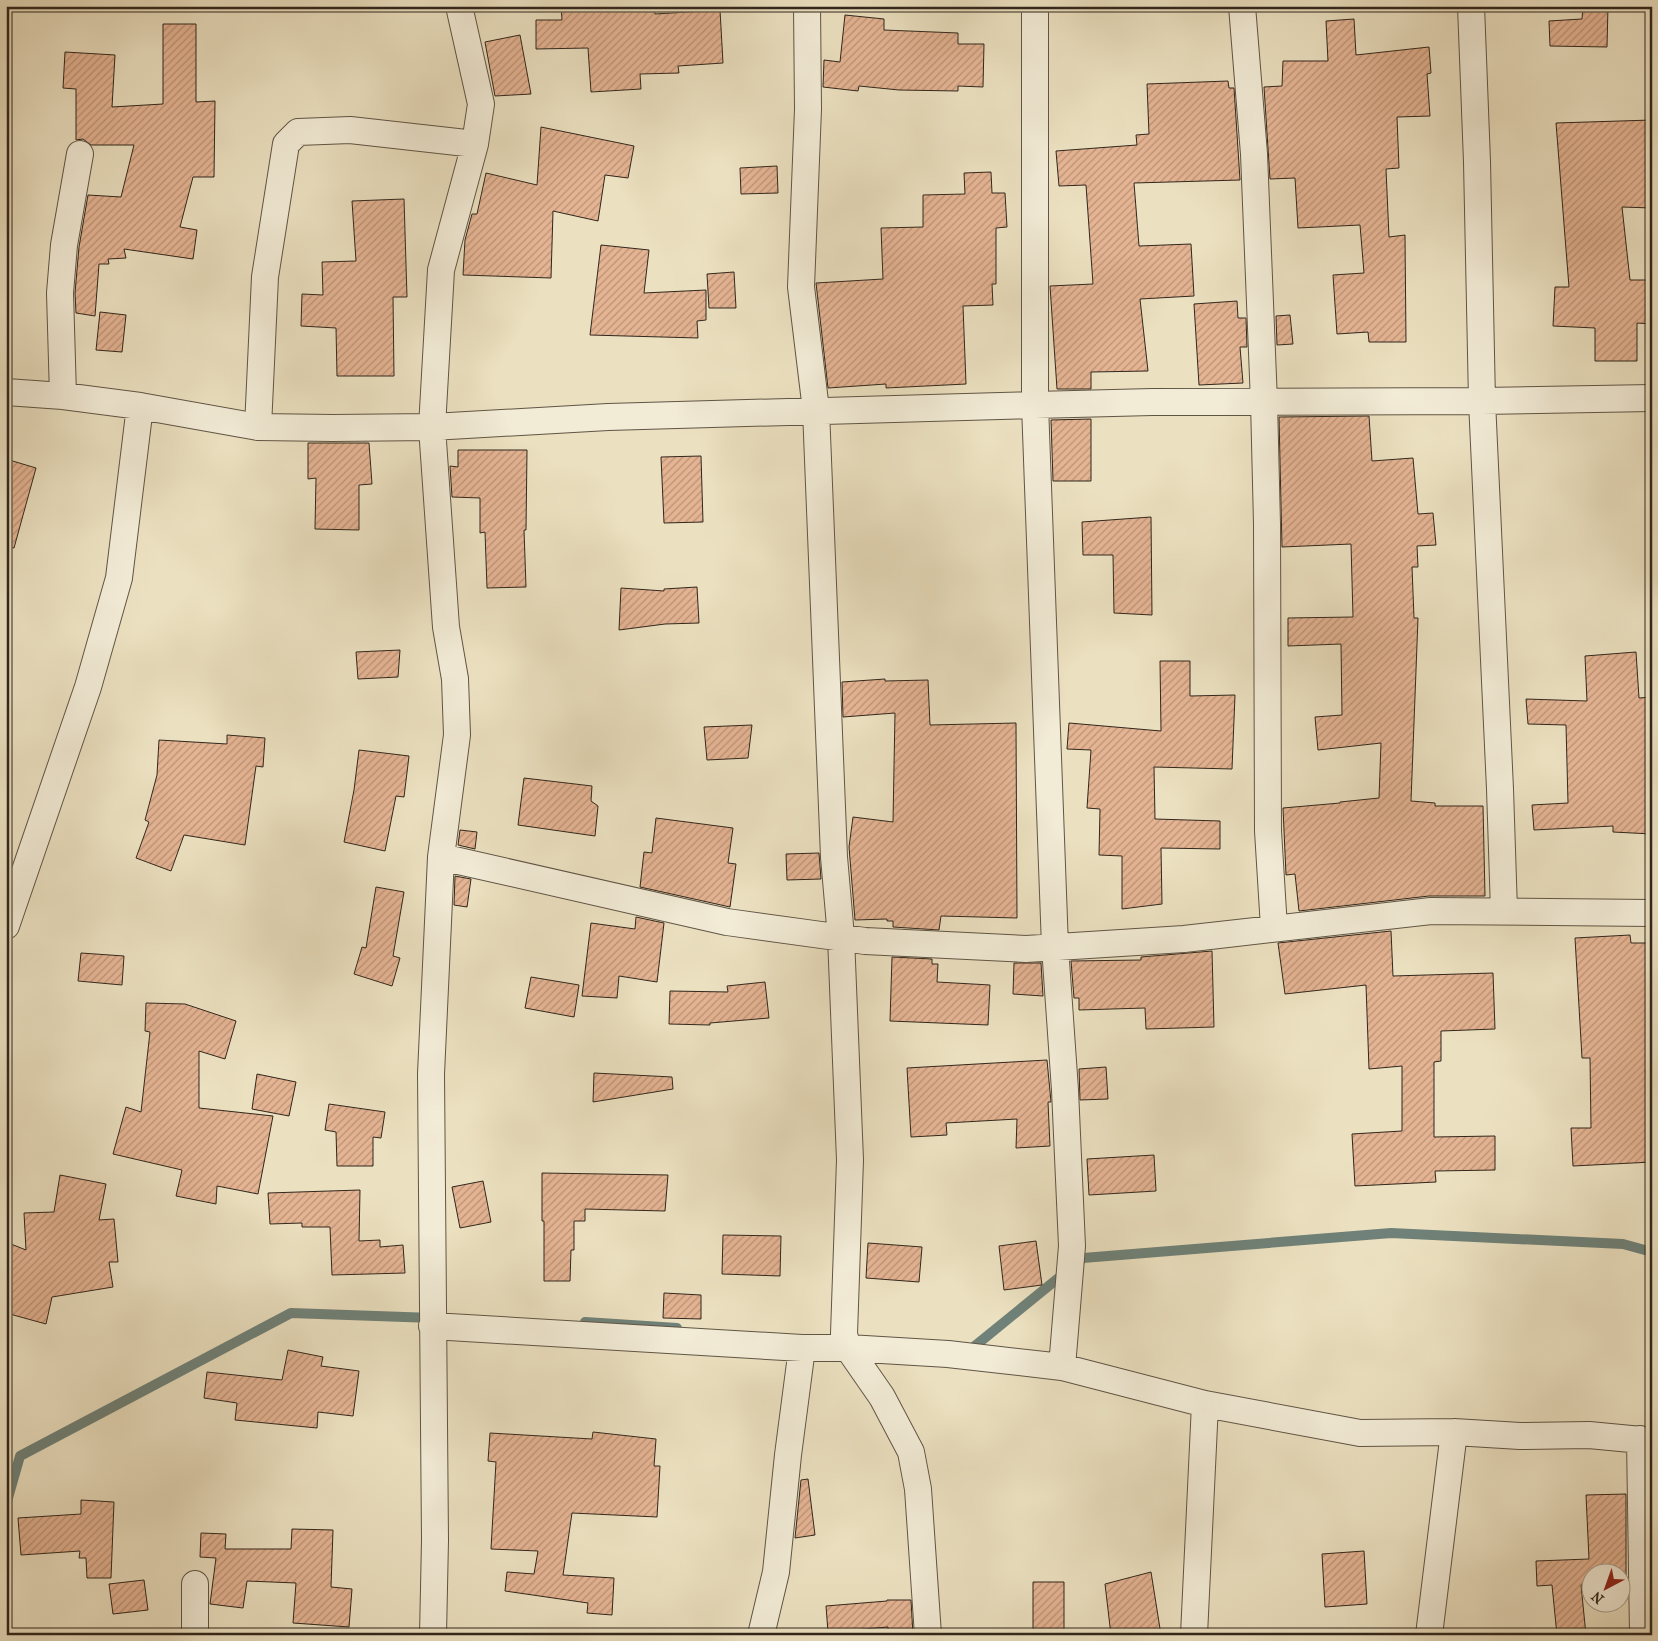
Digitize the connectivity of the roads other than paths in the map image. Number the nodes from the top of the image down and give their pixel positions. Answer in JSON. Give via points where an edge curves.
{"nodes":[{"id":1,"x":459,"y":6,"type":"edge"},
{"id":2,"x":807,"y":6,"type":"edge"},
{"id":3,"x":1035,"y":6,"type":"edge"},
{"id":4,"x":1242,"y":6,"type":"edge"},
{"id":5,"x":1471,"y":6,"type":"edge"},
{"id":6,"x":476,"y":144,"type":"junction"},
{"id":7,"x":80,"y":154,"type":"dead end"},
{"id":8,"x":6,"y":392,"type":"edge"},
{"id":9,"x":63,"y":396,"type":"junction"},
{"id":10,"x":1652,"y":398,"type":"edge"},
{"id":11,"x":1482,"y":401,"type":"junction"},
{"id":12,"x":1264,"y":402,"type":"junction"},
{"id":13,"x":1035,"y":405,"type":"junction"},
{"id":14,"x":140,"y":406,"type":"junction"},
{"id":15,"x":816,"y":410,"type":"junction"},
{"id":16,"x":258,"y":427,"type":"junction"},
{"id":17,"x":432,"y":427,"type":"junction"},
{"id":18,"x":441,"y":857,"type":"junction"},
{"id":19,"x":1504,"y":911,"type":"junction"},
{"id":20,"x":1652,"y":913,"type":"edge"},
{"id":21,"x":6,"y":925,"type":"edge"},
{"id":22,"x":1274,"y":928,"type":"junction"},
{"id":23,"x":841,"y":937,"type":"junction"},
{"id":24,"x":1055,"y":947,"type":"junction"},
{"id":25,"x":432,"y":1326,"type":"junction"},
{"id":26,"x":802,"y":1348,"type":"junction"},
{"id":27,"x":848,"y":1348,"type":"junction"},
{"id":28,"x":1062,"y":1367,"type":"junction"},
{"id":29,"x":1205,"y":1404,"type":"junction"},
{"id":30,"x":1454,"y":1432,"type":"junction"},
{"id":31,"x":1646,"y":1440,"type":"edge"},
{"id":32,"x":195,"y":1584,"type":"dead end"},
{"id":33,"x":195,"y":1635,"type":"edge"},
{"id":34,"x":433,"y":1635,"type":"edge"},
{"id":35,"x":761,"y":1635,"type":"edge"},
{"id":36,"x":928,"y":1635,"type":"edge"},
{"id":37,"x":1194,"y":1635,"type":"edge"},
{"id":38,"x":1428,"y":1635,"type":"edge"},
{"id":39,"x":1643,"y":1635,"type":"edge"}],
"edges":[{"from":1,"to":6,"type":"street","via":[[481,104]]},
{"from":2,"to":15,"type":"street","via":[[808,109],[801,287]]},
{"from":3,"to":13,"type":"street"},
{"from":4,"to":12,"type":"street","via":[[1254,154]]},
{"from":5,"to":11,"type":"street"},
{"from":6,"to":16,"type":"street","via":[[350,130],[298,132],[286,144],[265,277]]},
{"from":6,"to":17,"type":"street","via":[[441,270]]},
{"from":7,"to":9,"type":"street","via":[[64,245],[60,293]]},
{"from":8,"to":9,"type":"street"},
{"from":9,"to":14,"type":"street"},
{"from":10,"to":11,"type":"street"},
{"from":11,"to":12,"type":"street"},
{"from":11,"to":19,"type":"street"},
{"from":12,"to":13,"type":"street"},
{"from":12,"to":22,"type":"street","via":[[1268,831]]},
{"from":13,"to":15,"type":"street"},
{"from":13,"to":24,"type":"street"},
{"from":14,"to":16,"type":"street"},
{"from":14,"to":21,"type":"street","via":[[119,578],[88,687]]},
{"from":15,"to":17,"type":"street","via":[[608,416]]},
{"from":15,"to":23,"type":"street","via":[[834,857]]},
{"from":16,"to":17,"type":"street"},
{"from":17,"to":18,"type":"street","via":[[446,627],[455,679],[457,735]]},
{"from":18,"to":23,"type":"street","via":[[727,922]]},
{"from":18,"to":25,"type":"street","via":[[431,1074]]},
{"from":19,"to":20,"type":"street"},
{"from":19,"to":22,"type":"street","via":[[1431,911]]},
{"from":22,"to":24,"type":"street","via":[[1184,939]]},
{"from":23,"to":24,"type":"street","via":[[1026,949]]},
{"from":23,"to":27,"type":"street","via":[[850,1160],[844,1334]]},
{"from":24,"to":28,"type":"street","via":[[1072,1246]]},
{"from":25,"to":26,"type":"street"},
{"from":25,"to":34,"type":"street"},
{"from":26,"to":27,"type":"street"},
{"from":26,"to":35,"type":"street","via":[[776,1572]]},
{"from":27,"to":28,"type":"street","via":[[948,1354]]},
{"from":27,"to":36,"type":"street","via":[[882,1397],[911,1452],[918,1489]]},
{"from":28,"to":29,"type":"street"},
{"from":29,"to":30,"type":"street","via":[[1360,1432]]},
{"from":29,"to":37,"type":"street"},
{"from":30,"to":31,"type":"street","via":[[1520,1436],[1589,1435]]},
{"from":30,"to":38,"type":"street"},
{"from":31,"to":39,"type":"street"},
{"from":32,"to":33,"type":"street"}]}
